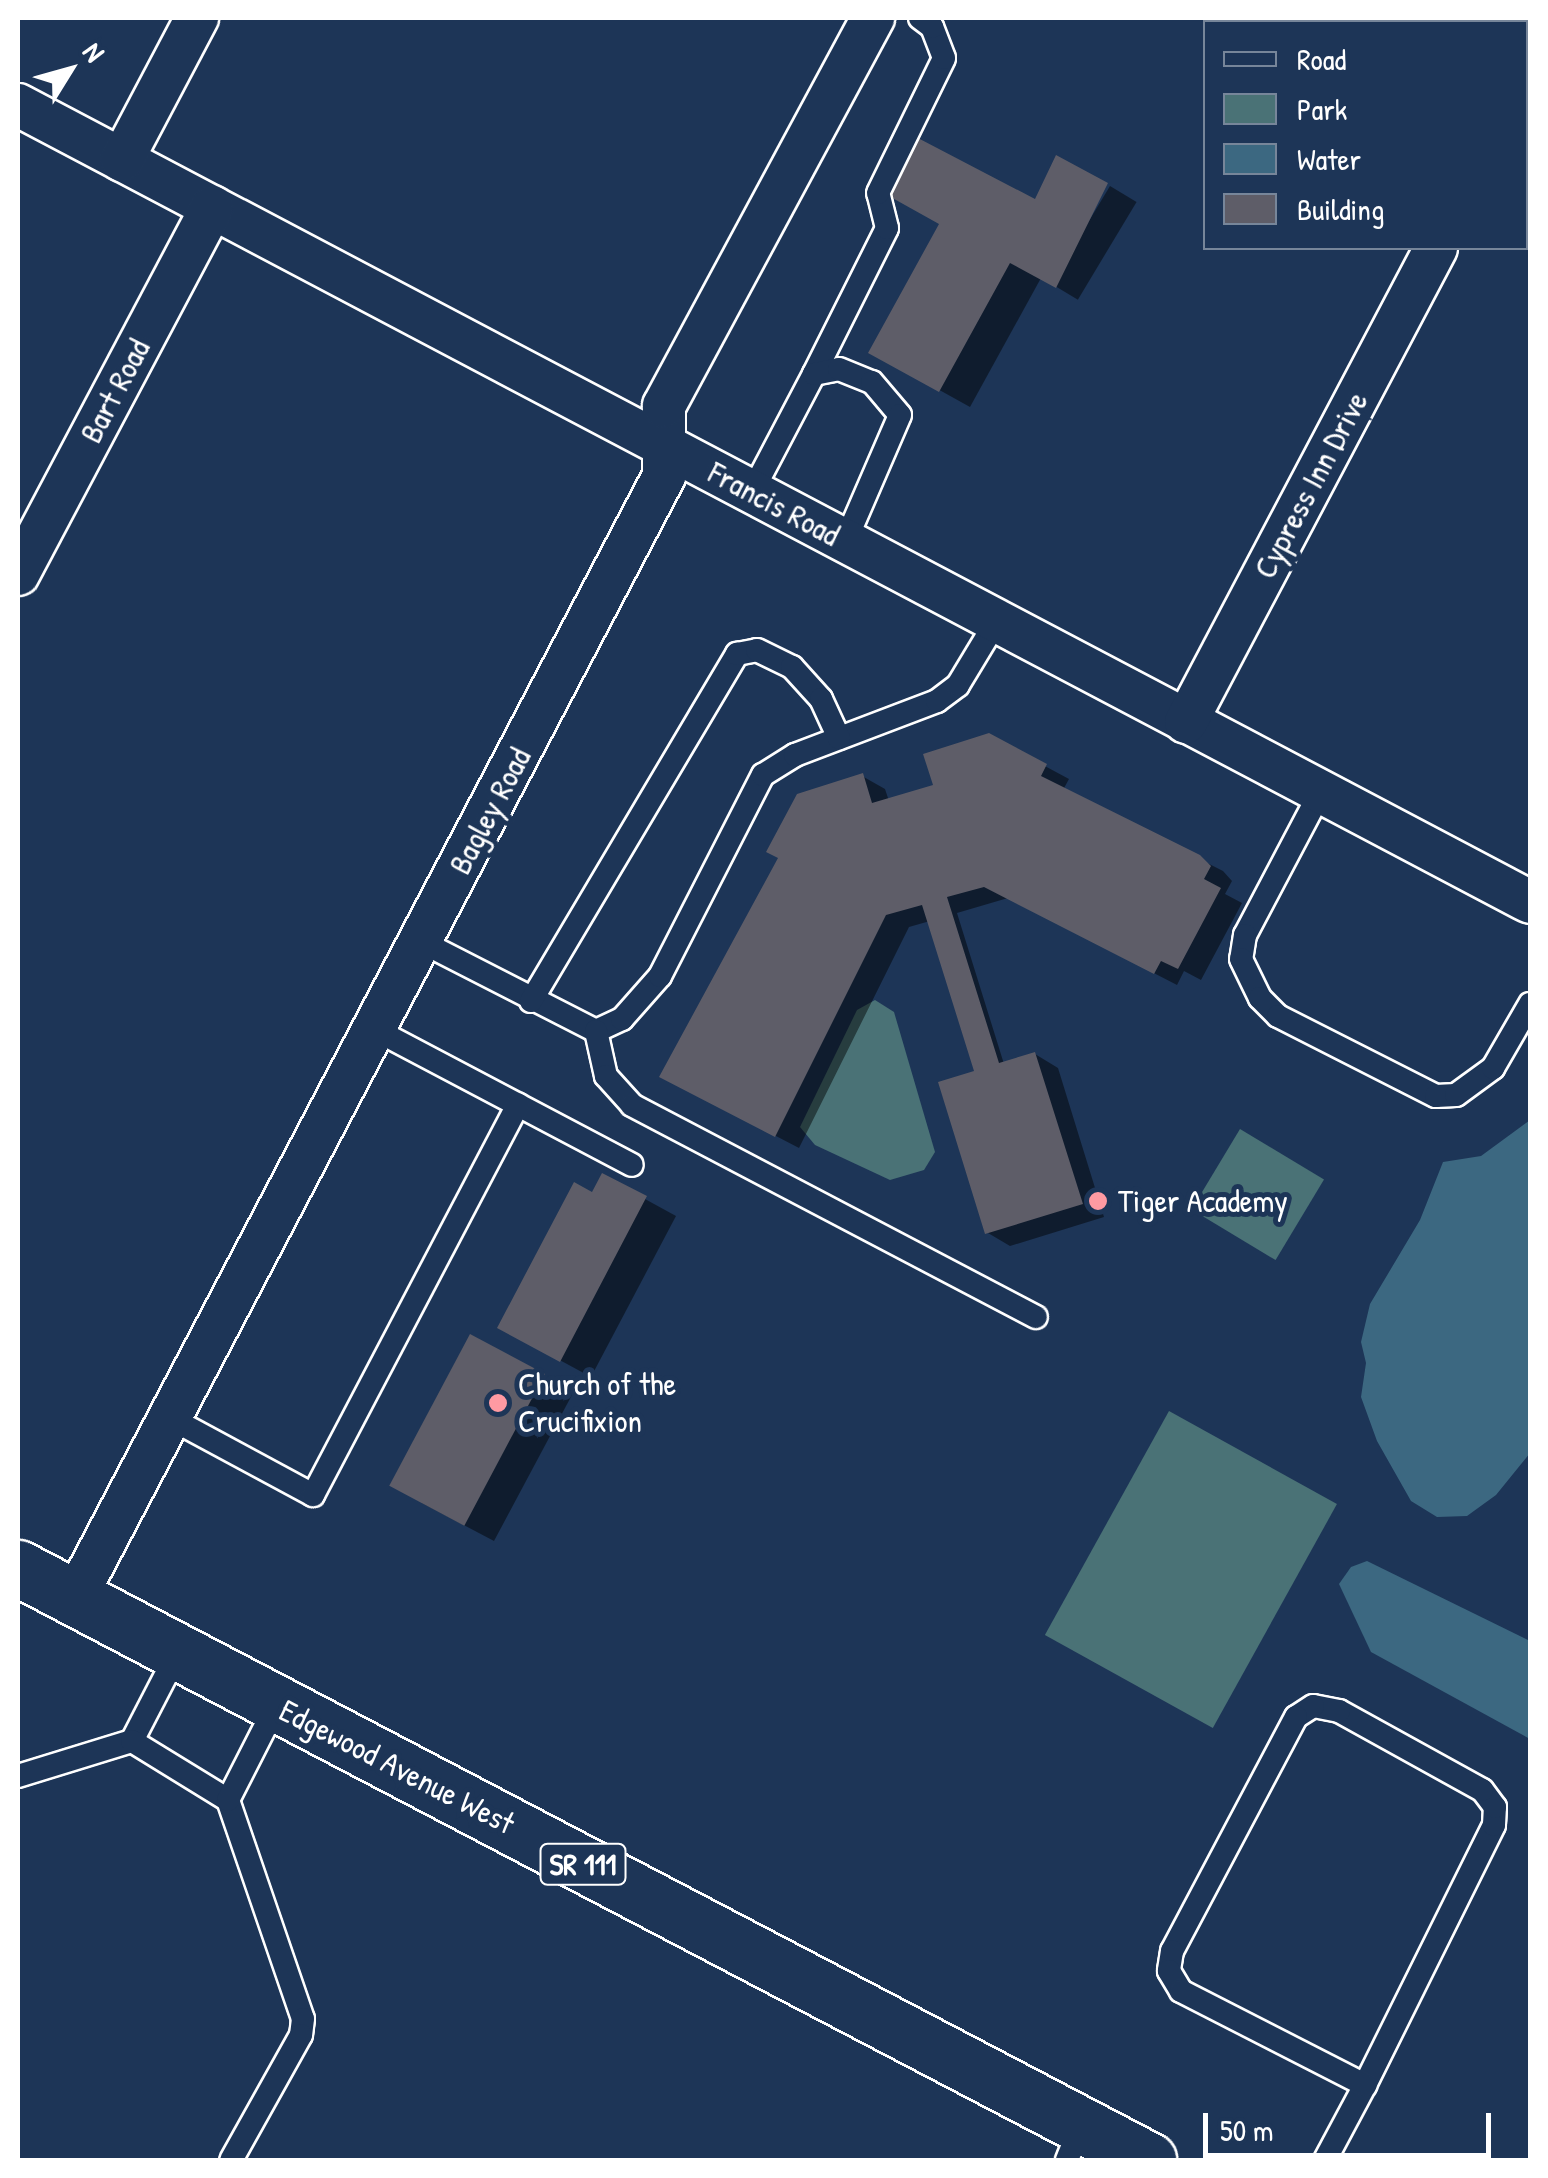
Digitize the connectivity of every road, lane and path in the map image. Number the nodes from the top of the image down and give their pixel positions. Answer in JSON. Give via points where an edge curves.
{"nodes":[{"id":1,"x":198,"y":18,"type":"edge"},
{"id":2,"x":873,"y":18,"type":"edge"},
{"id":3,"x":920,"y":18,"type":"edge"},
{"id":4,"x":18,"y":105,"type":"edge"},
{"id":5,"x":122,"y":160,"type":"junction"},
{"id":6,"x":212,"y":208,"type":"junction"},
{"id":7,"x":1435,"y":250,"type":"edge"},
{"id":8,"x":814,"y":374,"type":"junction"},
{"id":9,"x":663,"y":444,"type":"junction"},
{"id":10,"x":752,"y":492,"type":"junction"},
{"id":11,"x":845,"y":542,"type":"junction"},
{"id":12,"x":18,"y":574,"type":"edge"},
{"id":13,"x":996,"y":622,"type":"junction"},
{"id":14,"x":1186,"y":722,"type":"junction"},
{"id":15,"x":840,"y":738,"type":"junction"},
{"id":16,"x":1320,"y":793,"type":"junction"},
{"id":17,"x":1530,"y":902,"type":"edge"},
{"id":18,"x":422,"y":942,"type":"junction"},
{"id":19,"x":531,"y":1001,"type":"junction"},
{"id":20,"x":1530,"y":1004,"type":"edge"},
{"id":21,"x":376,"y":1030,"type":"junction"},
{"id":22,"x":596,"y":1031,"type":"junction"},
{"id":23,"x":518,"y":1105,"type":"junction"},
{"id":24,"x":632,"y":1165,"type":"dead end"},
{"id":25,"x":1036,"y":1317,"type":"dead end"},
{"id":26,"x":172,"y":1420,"type":"junction"},
{"id":27,"x":18,"y":1568,"type":"edge"},
{"id":28,"x":75,"y":1598,"type":"junction"},
{"id":29,"x":178,"y":1652,"type":"junction"},
{"id":30,"x":277,"y":1704,"type":"junction"},
{"id":31,"x":132,"y":1741,"type":"junction"},
{"id":32,"x":18,"y":1776,"type":"edge"},
{"id":33,"x":228,"y":1800,"type":"junction"},
{"id":34,"x":1365,"y":2085,"type":"junction"},
{"id":35,"x":1074,"y":2143,"type":"edge"},
{"id":36,"x":231,"y":2160,"type":"edge"},
{"id":37,"x":1148,"y":2160,"type":"edge"},
{"id":38,"x":1325,"y":2160,"type":"edge"}],
"edges":[{"from":1,"to":5,"type":"street"},
{"from":2,"to":9,"type":"street","name":"Bagley Road","via":[[664,406]]},
{"from":3,"to":8,"type":"lane","via":[[932,27],[944,58],[878,193],[887,228]]},
{"from":4,"to":5,"type":"street","name":"Francis Road"},
{"from":5,"to":6,"type":"street","name":"Francis Road"},
{"from":6,"to":9,"type":"street","name":"Francis Road"},
{"from":6,"to":12,"type":"street","name":"Bart Road"},
{"from":7,"to":14,"type":"street","name":"Cypress Inn Drive"},
{"from":8,"to":10,"type":"lane"},
{"from":8,"to":11,"type":"lane","via":[[856,374],[884,391],[900,414]]},
{"from":9,"to":10,"type":"street","name":"Francis Road"},
{"from":9,"to":18,"type":"street","name":"Bagley Road","via":[[664,476]]},
{"from":10,"to":11,"type":"street","name":"Francis Road"},
{"from":11,"to":13,"type":"street","name":"Francis Road"},
{"from":13,"to":14,"type":"street","name":"Francis Road"},
{"from":13,"to":15,"type":"lane","via":[[958,685],[937,701]]},
{"from":14,"to":16,"type":"street","name":"Francis Road"},
{"from":15,"to":19,"type":"lane","via":[[821,699],[792,667],[758,650],[737,654]]},
{"from":15,"to":22,"type":"lane","via":[[763,775],[660,976],[622,1019]]},
{"from":16,"to":17,"type":"street","name":"Francis Road"},
{"from":16,"to":20,"type":"lane","via":[[1245,935],[1241,959],[1260,998],[1278,1016],[1436,1096],[1456,1096],[1493,1068]]},
{"from":18,"to":19,"type":"lane"},
{"from":18,"to":21,"type":"street","name":"Bagley Road"},
{"from":19,"to":22,"type":"lane"},
{"from":21,"to":23,"type":"lane"},
{"from":21,"to":26,"type":"street","name":"Bagley Road"},
{"from":22,"to":25,"type":"lane","via":[[606,1076],[632,1105]]},
{"from":23,"to":24,"type":"lane"},
{"from":23,"to":26,"type":"lane","via":[[313,1494]]},
{"from":26,"to":28,"type":"street","name":"Bagley Road"},
{"from":27,"to":28,"type":"main road","name":"Edgewood Avenue West","number":"SR 111"},
{"from":28,"to":29,"type":"main road","name":"Edgewood Avenue West","number":"SR 111"},
{"from":29,"to":30,"type":"main road","name":"Edgewood Avenue West","number":"SR 111"},
{"from":29,"to":31,"type":"lane"},
{"from":30,"to":33,"type":"lane"},
{"from":30,"to":35,"type":"main road","name":"Edgewood Avenue West","number":"SR 111"},
{"from":31,"to":32,"type":"lane"},
{"from":31,"to":33,"type":"lane"},
{"from":33,"to":36,"type":"lane","via":[[303,2018],[301,2035]]},
{"from":34,"to":34,"type":"lane","via":[[1494,1825],[1496,1807],[1482,1790],[1339,1710],[1313,1706],[1296,1717],[1172,1951],[1169,1970],[1181,1991]]},
{"from":34,"to":38,"type":"lane"},
{"from":35,"to":37,"type":"main road","name":"Edgewood Avenue West","number":"SR 111"}]}
